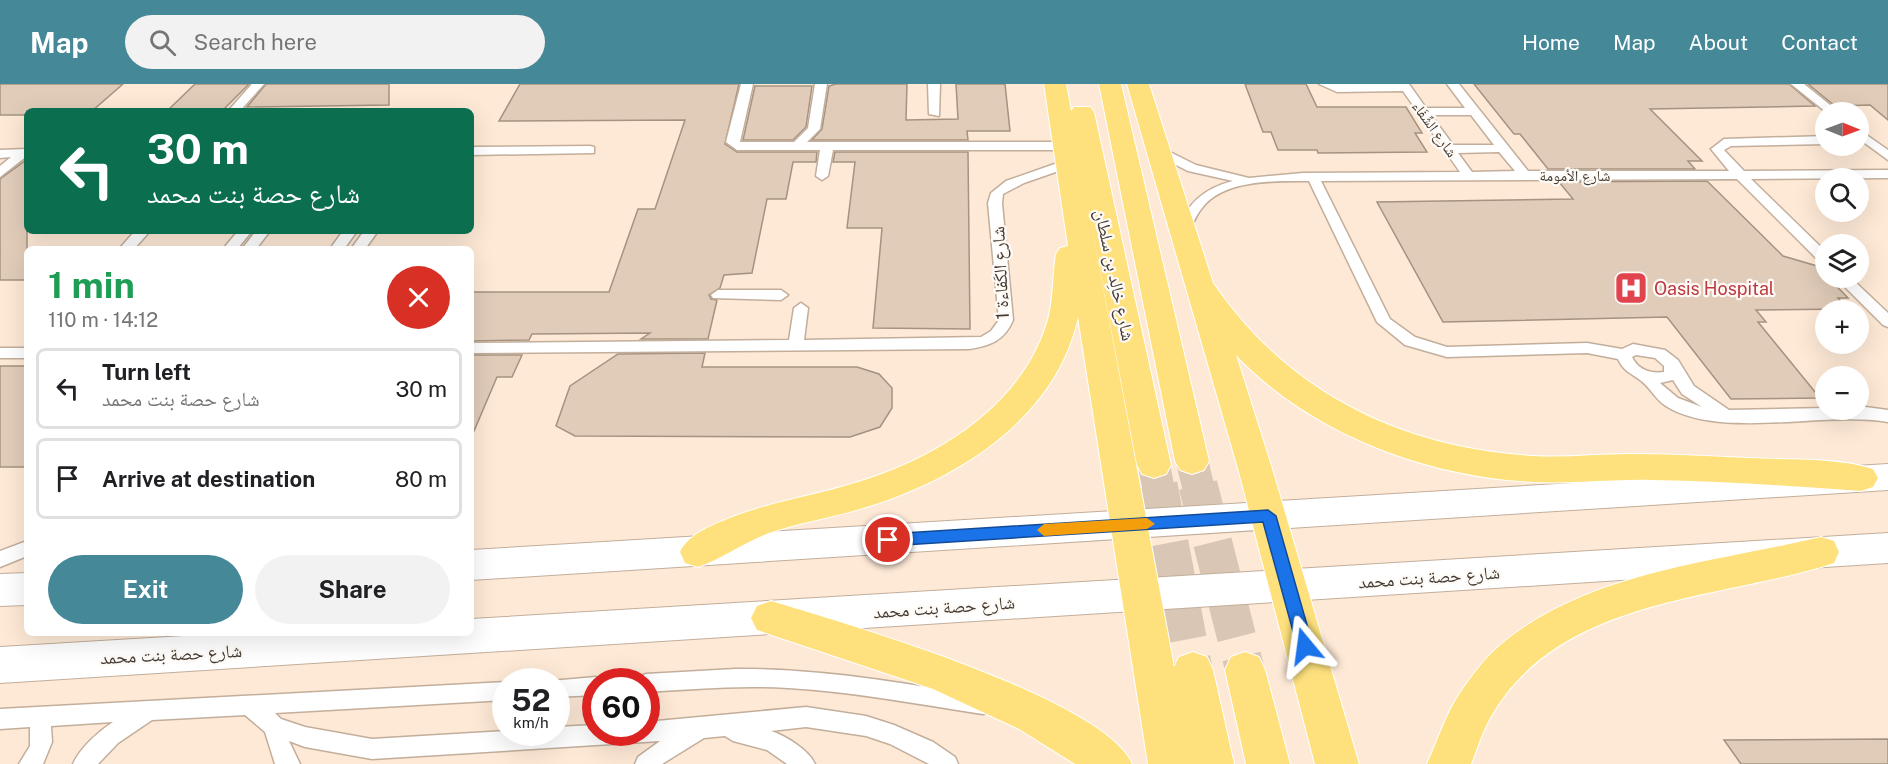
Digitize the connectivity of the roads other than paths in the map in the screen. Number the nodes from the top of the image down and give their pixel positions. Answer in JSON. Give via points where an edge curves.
{"nodes":[{"id":1,"x":258,"y":84,"type":"edge"},
{"id":2,"x":747,"y":84,"type":"edge"},
{"id":3,"x":821,"y":84,"type":"edge"},
{"id":4,"x":934,"y":84,"type":"edge"},
{"id":5,"x":1055,"y":84,"type":"edge"},
{"id":6,"x":1076,"y":84,"type":"edge"},
{"id":7,"x":1110,"y":84,"type":"edge"},
{"id":8,"x":1138,"y":84,"type":"edge"},
{"id":9,"x":1325,"y":84,"type":"edge"},
{"id":10,"x":1453,"y":84,"type":"edge"},
{"id":11,"x":1797,"y":84,"type":"edge"},
{"id":12,"x":1404,"y":86,"type":"edge"},
{"id":13,"x":1820,"y":102,"type":"edge"},
{"id":14,"x":237,"y":108,"type":"edge"},
{"id":15,"x":1474,"y":111,"type":"junction"},
{"id":16,"x":1423,"y":112,"type":"junction"},
{"id":17,"x":935,"y":114,"type":"dead end"},
{"id":18,"x":1815,"y":140,"type":"edge"},
{"id":19,"x":1869,"y":142,"type":"edge"},
{"id":20,"x":797,"y":146,"type":"junction"},
{"id":21,"x":827,"y":146,"type":"junction"},
{"id":22,"x":1503,"y":148,"type":"junction"},
{"id":23,"x":1449,"y":149,"type":"junction"},
{"id":24,"x":590,"y":150,"type":"dead end"},
{"id":25,"x":1155,"y":150,"type":"junction"},
{"id":26,"x":474,"y":151,"type":"edge"},
{"id":27,"x":24,"y":153,"type":"edge"},
{"id":28,"x":0,"y":154,"type":"edge"},
{"id":29,"x":24,"y":154,"type":"edge"},
{"id":30,"x":1067,"y":154,"type":"junction"},
{"id":31,"x":1888,"y":156,"type":"edge"},
{"id":32,"x":0,"y":173,"type":"edge"},
{"id":33,"x":1888,"y":174,"type":"edge"},
{"id":34,"x":1468,"y":175,"type":"junction"},
{"id":35,"x":1524,"y":175,"type":"junction"},
{"id":36,"x":822,"y":176,"type":"dead end"},
{"id":37,"x":1740,"y":176,"type":"junction"},
{"id":38,"x":1314,"y":179,"type":"junction"},
{"id":39,"x":1262,"y":180,"type":"junction"},
{"id":40,"x":1078,"y":223,"type":"junction"},
{"id":41,"x":140,"y":234,"type":"edge"},
{"id":42,"x":242,"y":234,"type":"edge"},
{"id":43,"x":261,"y":234,"type":"edge"},
{"id":44,"x":1182,"y":234,"type":"junction"},
{"id":45,"x":129,"y":246,"type":"edge"},
{"id":46,"x":232,"y":246,"type":"edge"},
{"id":47,"x":251,"y":246,"type":"edge"},
{"id":48,"x":1815,"y":249,"type":"edge"},
{"id":49,"x":1196,"y":278,"type":"junction"},
{"id":50,"x":1853,"y":288,"type":"edge"},
{"id":51,"x":718,"y":295,"type":"dead end"},
{"id":52,"x":781,"y":295,"type":"dead end"},
{"id":53,"x":801,"y":308,"type":"dead end"},
{"id":54,"x":1888,"y":322,"type":"edge"},
{"id":55,"x":796,"y":344,"type":"junction"},
{"id":56,"x":474,"y":348,"type":"edge"},
{"id":57,"x":0,"y":353,"type":"edge"},
{"id":58,"x":24,"y":353,"type":"edge"},
{"id":59,"x":1624,"y":355,"type":"junction"},
{"id":60,"x":1674,"y":370,"type":"junction"},
{"id":61,"x":1646,"y":376,"type":"junction"},
{"id":62,"x":1729,"y":416,"type":"junction"},
{"id":63,"x":1888,"y":416,"type":"edge"},
{"id":64,"x":1192,"y":461,"type":"tunnel mouth"},
{"id":65,"x":1154,"y":465,"type":"tunnel mouth"},
{"id":66,"x":1874,"y":478,"type":"edge"},
{"id":67,"x":1268,"y":516,"type":"junction"},
{"id":68,"x":1130,"y":525,"type":"junction"},
{"id":69,"x":1888,"y":548,"type":"edge"},
{"id":70,"x":24,"y":549,"type":"edge"},
{"id":71,"x":698,"y":552,"type":"junction"},
{"id":72,"x":1821,"y":552,"type":"junction"},
{"id":73,"x":0,"y":559,"type":"edge"},
{"id":74,"x":474,"y":565,"type":"edge"},
{"id":75,"x":1288,"y":586,"type":"junction"},
{"id":76,"x":24,"y":589,"type":"edge"},
{"id":77,"x":0,"y":590,"type":"edge"},
{"id":78,"x":1142,"y":595,"type":"junction"},
{"id":79,"x":771,"y":618,"type":"junction"},
{"id":80,"x":0,"y":665,"type":"edge"},
{"id":81,"x":1245,"y":669,"type":"tunnel mouth"},
{"id":82,"x":1193,"y":670,"type":"tunnel mouth"},
{"id":83,"x":660,"y":682,"type":"edge"},
{"id":84,"x":492,"y":692,"type":"edge"},
{"id":85,"x":249,"y":705,"type":"junction"},
{"id":86,"x":1016,"y":708,"type":"junction"},
{"id":87,"x":149,"y":711,"type":"junction"},
{"id":88,"x":37,"y":717,"type":"junction"},
{"id":89,"x":0,"y":719,"type":"edge"},
{"id":90,"x":274,"y":726,"type":"junction"},
{"id":91,"x":707,"y":728,"type":"junction"},
{"id":92,"x":30,"y":764,"type":"edge"},
{"id":93,"x":84,"y":764,"type":"edge"},
{"id":94,"x":289,"y":764,"type":"edge"},
{"id":95,"x":646,"y":764,"type":"edge"},
{"id":96,"x":804,"y":764,"type":"edge"},
{"id":97,"x":947,"y":764,"type":"edge"},
{"id":98,"x":1110,"y":764,"type":"edge"},
{"id":99,"x":1170,"y":764,"type":"edge"},
{"id":100,"x":1212,"y":764,"type":"edge"},
{"id":101,"x":1268,"y":764,"type":"edge"},
{"id":102,"x":1337,"y":764,"type":"edge"},
{"id":103,"x":1449,"y":764,"type":"edge"}],
"edges":[{"from":1,"to":14,"type":"lane"},
{"from":2,"to":20,"type":"lane","via":[[732,139],[734,144]]},
{"from":3,"to":20,"type":"lane","via":[[814,129]]},
{"from":4,"to":17,"type":"lane"},
{"from":5,"to":30,"type":"main road"},
{"from":6,"to":65,"type":"main road","name":"شارع خالِد بن سلطان"},
{"from":7,"to":64,"type":"main road","name":"شارع خالِد بن سلطان"},
{"from":8,"to":25,"type":"main road"},
{"from":9,"to":12,"type":"lane","via":[[1337,89]]},
{"from":10,"to":15,"type":"lane"},
{"from":11,"to":13,"type":"lane"},
{"from":12,"to":16,"type":"lane","name":"شارع الشِّفَاء"},
{"from":15,"to":16,"type":"lane"},
{"from":15,"to":22,"type":"lane"},
{"from":16,"to":23,"type":"lane","name":"شارع الشِّفَاء"},
{"from":18,"to":37,"type":"lane","via":[[1722,143],[1718,153]]},
{"from":19,"to":31,"type":"lane"},
{"from":20,"to":21,"type":"lane"},
{"from":21,"to":30,"type":"lane"},
{"from":21,"to":36,"type":"lane"},
{"from":22,"to":23,"type":"lane"},
{"from":22,"to":35,"type":"lane"},
{"from":23,"to":34,"type":"lane","name":"شارع الشِّفَاء"},
{"from":24,"to":26,"type":"lane"},
{"from":25,"to":39,"type":"lane","name":"شارع الأمومة","via":[[1214,175]]},
{"from":25,"to":44,"type":"main road"},
{"from":27,"to":28,"type":"lane"},
{"from":29,"to":32,"type":"lane"},
{"from":30,"to":40,"type":"main road"},
{"from":30,"to":55,"type":"lane","name":"شارع الكَفاءة 1","via":[[1046,173],[1008,184],[997,193],[1006,320],[996,336],[969,344]]},
{"from":33,"to":37,"type":"lane","name":"شارع الأمومة"},
{"from":34,"to":35,"type":"lane","name":"شارع الأمومة"},
{"from":34,"to":38,"type":"lane","name":"شارع الأمومة"},
{"from":35,"to":37,"type":"lane","name":"شارع الأمومة"},
{"from":37,"to":48,"type":"lane"},
{"from":38,"to":39,"type":"lane","name":"شارع الأمومة"},
{"from":38,"to":59,"type":"lane","via":[[1384,322],[1410,341],[1447,352],[1587,348]]},
{"from":39,"to":44,"type":"lane","name":"شارع الأمومة","via":[[1221,188],[1205,196],[1193,207]]},
{"from":40,"to":68,"type":"main road"},
{"from":40,"to":71,"type":"main road","via":[[1069,255],[1065,311],[1055,344],[1036,380],[1002,418],[954,454],[894,484],[758,521]]},
{"from":41,"to":45,"type":"lane"},
{"from":42,"to":46,"type":"lane"},
{"from":43,"to":47,"type":"lane"},
{"from":44,"to":49,"type":"main road"},
{"from":49,"to":66,"type":"main road","via":[[1248,349],[1285,382],[1364,429],[1437,454],[1535,469],[1698,468]]},
{"from":49,"to":67,"type":"main road"},
{"from":50,"to":54,"type":"lane"},
{"from":51,"to":52,"type":"lane"},
{"from":53,"to":55,"type":"lane"},
{"from":55,"to":56,"type":"lane","name":"شارع الكَفاءة 1"},
{"from":57,"to":58,"type":"lane"},
{"from":59,"to":60,"type":"lane","via":[[1633,349],[1650,350],[1667,359]]},
{"from":59,"to":61,"type":"lane","via":[[1629,366]]},
{"from":60,"to":61,"type":"lane","via":[[1666,378]]},
{"from":60,"to":62,"type":"lane","via":[[1700,399]]},
{"from":61,"to":62,"type":"lane","via":[[1658,392],[1678,406],[1695,413]]},
{"from":62,"to":63,"type":"lane","via":[[1864,412]]},
{"from":66,"to":67,"type":"main road"},
{"from":67,"to":68,"type":"main road"},
{"from":67,"to":75,"type":"main road"},
{"from":68,"to":71,"type":"main road"},
{"from":68,"to":78,"type":"main road"},
{"from":69,"to":72,"type":"main road","name":"شارع حصة بنت محمد"},
{"from":70,"to":73,"type":"lane"},
{"from":71,"to":74,"type":"main road"},
{"from":72,"to":75,"type":"main road","name":"شارع حصة بنت محمد"},
{"from":72,"to":103,"type":"main road","via":[[1773,566],[1629,595],[1560,622],[1530,642],[1481,694],[1463,726]]},
{"from":75,"to":78,"type":"main road","name":"شارع حصة بنت محمد"},
{"from":75,"to":102,"type":"main road"},
{"from":76,"to":77,"type":"main road"},
{"from":78,"to":79,"type":"main road","name":"شارع حصة بنت محمد"},
{"from":78,"to":99,"type":"main road"},
{"from":79,"to":80,"type":"main road","name":"شارع حصة بنت محمد"},
{"from":79,"to":86,"type":"main road","via":[[920,666]]},
{"from":81,"to":101,"type":"main road"},
{"from":82,"to":100,"type":"main road"},
{"from":83,"to":86,"type":"lane","via":[[787,679]]},
{"from":84,"to":85,"type":"lane"},
{"from":85,"to":87,"type":"lane"},
{"from":85,"to":90,"type":"lane"},
{"from":86,"to":98,"type":"main road","via":[[1090,748]]},
{"from":87,"to":88,"type":"lane"},
{"from":87,"to":93,"type":"lane","via":[[110,736]]},
{"from":88,"to":89,"type":"lane"},
{"from":88,"to":92,"type":"lane","via":[[44,736]]},
{"from":90,"to":91,"type":"lane","via":[[305,737],[372,749]]},
{"from":90,"to":94,"type":"lane","via":[[284,760]]},
{"from":91,"to":95,"type":"lane","via":[[685,737]]},
{"from":91,"to":96,"type":"lane","via":[[749,733],[773,741]]},
{"from":91,"to":97,"type":"lane","via":[[806,717],[836,720],[894,735]]}]}
